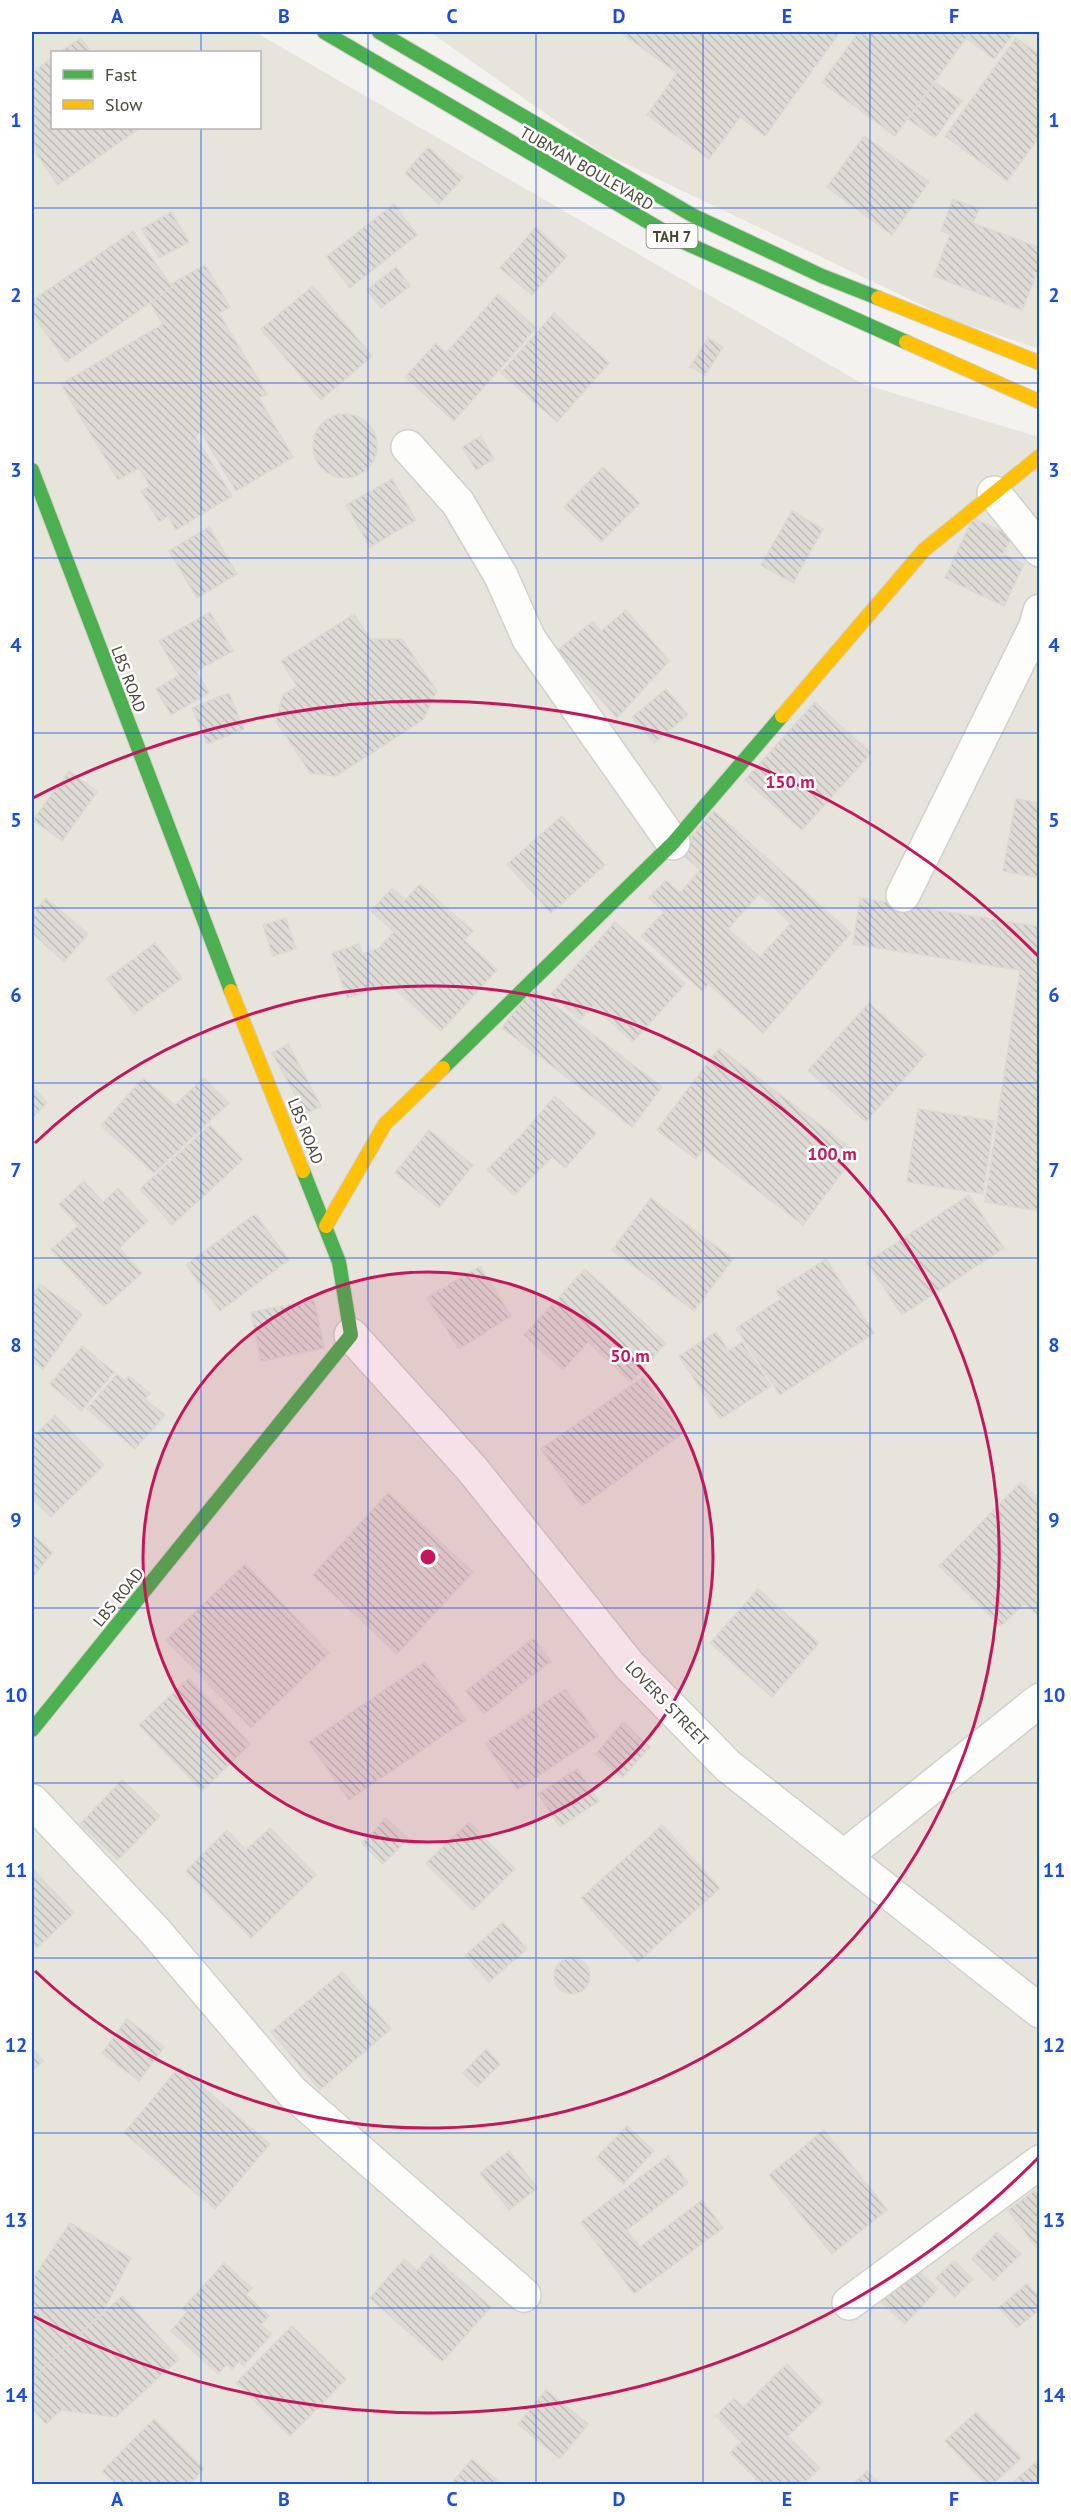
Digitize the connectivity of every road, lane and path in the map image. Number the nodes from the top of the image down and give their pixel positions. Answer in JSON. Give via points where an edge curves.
{"nodes":[{"id":1,"x":324,"y":32,"type":"edge"},
{"id":2,"x":378,"y":32,"type":"edge"},
{"id":3,"x":1040,"y":363,"type":"edge"},
{"id":4,"x":1040,"y":402,"type":"edge"},
{"id":5,"x":408,"y":447,"type":"dead end"},
{"id":6,"x":1040,"y":456,"type":"edge"},
{"id":7,"x":32,"y":470,"type":"edge"},
{"id":8,"x":994,"y":493,"type":"junction"},
{"id":9,"x":1040,"y":550,"type":"edge"},
{"id":10,"x":1040,"y":611,"type":"edge"},
{"id":11,"x":673,"y":843,"type":"junction"},
{"id":12,"x":903,"y":895,"type":"dead end"},
{"id":13,"x":326,"y":1226,"type":"junction"},
{"id":14,"x":351,"y":1335,"type":"junction"},
{"id":15,"x":1040,"y":1700,"type":"edge"},
{"id":16,"x":32,"y":1731,"type":"edge"},
{"id":17,"x":32,"y":1801,"type":"edge"},
{"id":18,"x":845,"y":1856,"type":"junction"},
{"id":19,"x":1040,"y":2011,"type":"edge"},
{"id":20,"x":1040,"y":2163,"type":"edge"},
{"id":21,"x":524,"y":2295,"type":"dead end"},
{"id":22,"x":849,"y":2303,"type":"dead end"}],
"edges":[{"from":1,"to":4,"type":"main road","name":"TUBMAN BOULEVARD","number":"TAH 7","via":[[679,240]]},
{"from":2,"to":3,"type":"main road","name":"TUBMAN BOULEVARD","number":"TAH 7","via":[[692,215],[822,276]]},
{"from":5,"to":11,"type":"street","via":[[458,503],[501,576],[529,639]]},
{"from":6,"to":8,"type":"main road"},
{"from":7,"to":13,"type":"main road","name":"LBS ROAD","via":[[223,972]]},
{"from":8,"to":9,"type":"street"},
{"from":8,"to":11,"type":"main road","via":[[924,550]]},
{"from":10,"to":12,"type":"street"},
{"from":11,"to":13,"type":"main road","via":[[385,1124]]},
{"from":13,"to":14,"type":"main road","name":"LBS ROAD","via":[[339,1262]]},
{"from":14,"to":16,"type":"main road","name":"LBS ROAD"},
{"from":14,"to":18,"type":"street","name":"LOVERS STREET","via":[[472,1469],[629,1665],[728,1766]]},
{"from":15,"to":18,"type":"street"},
{"from":17,"to":21,"type":"street","via":[[147,1923],[292,2092]]},
{"from":18,"to":19,"type":"street","name":"LOVERS STREET"},
{"from":20,"to":22,"type":"street"}]}
